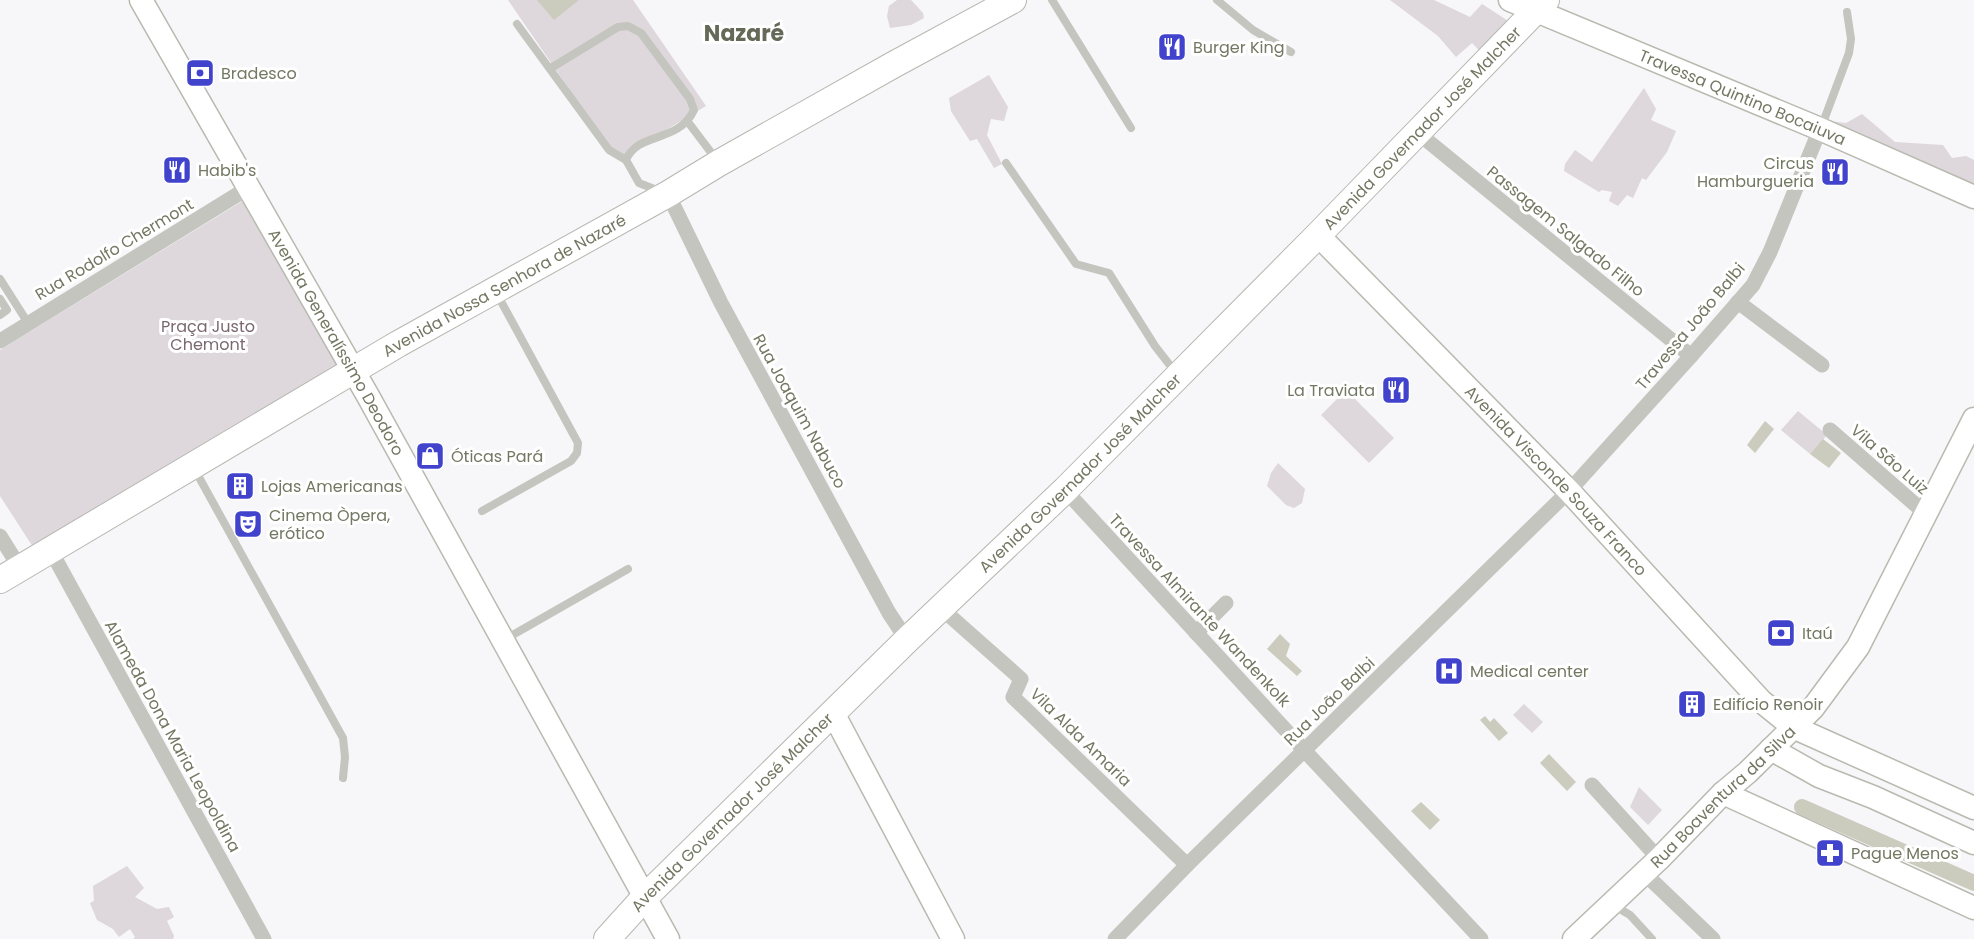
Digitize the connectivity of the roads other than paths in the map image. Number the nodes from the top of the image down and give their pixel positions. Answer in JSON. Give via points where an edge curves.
{"nodes":[{"id":1,"x":141,"y":0,"type":"edge"},
{"id":2,"x":1013,"y":0,"type":"edge"},
{"id":3,"x":1052,"y":0,"type":"edge"},
{"id":4,"x":1217,"y":0,"type":"edge"},
{"id":5,"x":1510,"y":0,"type":"edge"},
{"id":6,"x":1541,"y":5,"type":"edge"},
{"id":7,"x":1847,"y":12,"type":"dead end"},
{"id":8,"x":517,"y":24,"type":"dead end"},
{"id":9,"x":1291,"y":52,"type":"dead end"},
{"id":10,"x":551,"y":68,"type":"junction"},
{"id":11,"x":688,"y":122,"type":"junction"},
{"id":12,"x":1131,"y":128,"type":"dead end"},
{"id":13,"x":1820,"y":129,"type":"junction"},
{"id":14,"x":1418,"y":133,"type":"junction"},
{"id":15,"x":626,"y":160,"type":"junction"},
{"id":16,"x":719,"y":162,"type":"junction"},
{"id":17,"x":1006,"y":163,"type":"dead end"},
{"id":18,"x":248,"y":188,"type":"junction"},
{"id":19,"x":1971,"y":193,"type":"edge"},
{"id":20,"x":668,"y":194,"type":"junction"},
{"id":21,"x":1318,"y":236,"type":"junction"},
{"id":22,"x":0,"y":279,"type":"edge"},
{"id":23,"x":494,"y":290,"type":"junction"},
{"id":24,"x":0,"y":299,"type":"edge"},
{"id":25,"x":1738,"y":302,"type":"junction"},
{"id":26,"x":0,"y":315,"type":"edge"},
{"id":27,"x":28,"y":323,"type":"junction"},
{"id":28,"x":0,"y":341,"type":"edge"},
{"id":29,"x":1690,"y":356,"type":"junction"},
{"id":30,"x":1822,"y":365,"type":"dead end"},
{"id":31,"x":353,"y":371,"type":"junction"},
{"id":32,"x":1178,"y":374,"type":"junction"},
{"id":33,"x":1974,"y":419,"type":"edge"},
{"id":34,"x":1830,"y":430,"type":"dead end"},
{"id":35,"x":193,"y":465,"type":"junction"},
{"id":36,"x":1065,"y":490,"type":"junction"},
{"id":37,"x":1569,"y":491,"type":"junction"},
{"id":38,"x":482,"y":511,"type":"dead end"},
{"id":39,"x":1926,"y":514,"type":"junction"},
{"id":40,"x":0,"y":536,"type":"edge"},
{"id":41,"x":51,"y":551,"type":"junction"},
{"id":42,"x":628,"y":569,"type":"dead end"},
{"id":43,"x":10,"y":574,"type":"edge"},
{"id":44,"x":1226,"y":603,"type":"dead end"},
{"id":45,"x":942,"y":609,"type":"junction"},
{"id":46,"x":1196,"y":633,"type":"junction"},
{"id":47,"x":504,"y":640,"type":"junction"},
{"id":48,"x":907,"y":640,"type":"junction"},
{"id":49,"x":833,"y":713,"type":"junction"},
{"id":50,"x":1793,"y":728,"type":"junction"},
{"id":51,"x":1771,"y":749,"type":"junction"},
{"id":52,"x":1304,"y":750,"type":"junction"},
{"id":53,"x":343,"y":778,"type":"dead end"},
{"id":54,"x":1592,"y":785,"type":"dead end"},
{"id":55,"x":1930,"y":788,"type":"junction"},
{"id":56,"x":1723,"y":793,"type":"junction"},
{"id":57,"x":1873,"y":797,"type":"junction"},
{"id":58,"x":1974,"y":808,"type":"edge"},
{"id":59,"x":1974,"y":843,"type":"edge"},
{"id":60,"x":1187,"y":865,"type":"junction"},
{"id":61,"x":1651,"y":866,"type":"junction"},
{"id":62,"x":645,"y":897,"type":"junction"},
{"id":63,"x":1612,"y":905,"type":"junction"},
{"id":64,"x":1974,"y":908,"type":"edge"},
{"id":65,"x":264,"y":939,"type":"edge"},
{"id":66,"x":607,"y":939,"type":"edge"},
{"id":67,"x":668,"y":939,"type":"edge"},
{"id":68,"x":953,"y":939,"type":"edge"},
{"id":69,"x":1115,"y":939,"type":"edge"},
{"id":70,"x":1481,"y":939,"type":"edge"},
{"id":71,"x":1574,"y":939,"type":"edge"},
{"id":72,"x":1652,"y":939,"type":"edge"},
{"id":73,"x":1713,"y":939,"type":"edge"}],
"edges":[{"from":1,"to":18,"type":"street","name":"Avenida Generalíssimo Deodoro"},
{"from":2,"to":16,"type":"main road","name":"Avenida Nossa Senhora de Nazaré"},
{"from":3,"to":12,"type":"lane"},
{"from":4,"to":9,"type":"lane","via":[[1253,30]]},
{"from":5,"to":6,"type":"street","name":"Travessa Quintino Bocaiuva"},
{"from":6,"to":13,"type":"street","name":"Travessa Quintino Bocaiuva","via":[[1676,70]]},
{"from":6,"to":14,"type":"main road","name":"Avenida Governador José Malcher"},
{"from":7,"to":13,"type":"lane","via":[[1849,53]]},
{"from":8,"to":10,"type":"lane"},
{"from":10,"to":11,"type":"lane","via":[[618,27],[628,26],[641,33],[690,99],[694,110]]},
{"from":10,"to":15,"type":"lane","via":[[609,150]]},
{"from":11,"to":15,"type":"lane","via":[[642,143],[629,151]]},
{"from":11,"to":16,"type":"lane"},
{"from":13,"to":19,"type":"street","name":"Travessa Quintino Bocaiuva"},
{"from":13,"to":25,"type":"street","name":"Travessa João Balbi","via":[[1770,252],[1753,285]]},
{"from":14,"to":21,"type":"main road","name":"Avenida Governador José Malcher"},
{"from":14,"to":29,"type":"street","name":"Passagem Salgado Filho"},
{"from":15,"to":20,"type":"lane","via":[[639,183]]},
{"from":16,"to":20,"type":"main road","name":"Avenida Nossa Senhora de Nazaré"},
{"from":17,"to":32,"type":"lane","via":[[1076,264],[1109,273],[1155,346]]},
{"from":18,"to":27,"type":"street","name":"Rua Rodolfo Chermont"},
{"from":18,"to":31,"type":"street","name":"Avenida Generalíssimo Deodoro"},
{"from":20,"to":23,"type":"main road","name":"Avenida Nossa Senhora de Nazaré"},
{"from":20,"to":48,"type":"street","name":"Rua Joaquim Nabuco","via":[[721,303]]},
{"from":21,"to":32,"type":"main road","name":"Avenida Governador José Malcher"},
{"from":21,"to":37,"type":"street","name":"Avenida Visconde Souza Franco"},
{"from":22,"to":27,"type":"lane"},
{"from":23,"to":31,"type":"main road","name":"Avenida Nossa Senhora de Nazaré"},
{"from":23,"to":38,"type":"lane","via":[[579,443],[572,461]]},
{"from":24,"to":26,"type":"lane","via":[[7,310]]},
{"from":25,"to":29,"type":"street","name":"Travessa João Balbi"},
{"from":25,"to":30,"type":"street"},
{"from":27,"to":28,"type":"street","name":"Rua Rodolfo Chermont"},
{"from":29,"to":37,"type":"street","name":"Travessa João Balbi"},
{"from":31,"to":35,"type":"main road","name":"Avenida Nossa Senhora de Nazaré"},
{"from":31,"to":47,"type":"street","name":"Avenida Generalíssimo Deodoro"},
{"from":32,"to":36,"type":"main road","name":"Avenida Governador José Malcher"},
{"from":33,"to":39,"type":"street","name":"Rua Boaventura da Silva"},
{"from":34,"to":39,"type":"street","name":"Vila São Luiz"},
{"from":35,"to":41,"type":"main road","name":"Avenida Nossa Senhora de Nazaré"},
{"from":35,"to":53,"type":"lane","via":[[343,738]]},
{"from":36,"to":45,"type":"main road","name":"Avenida Governador José Malcher"},
{"from":36,"to":46,"type":"street","name":"Travessa Almirante Wandenkolk"},
{"from":37,"to":50,"type":"street","name":"Avenida Visconde Souza Franco","via":[[1753,693]]},
{"from":37,"to":52,"type":"street","name":"Rua João Balbi"},
{"from":39,"to":50,"type":"street","name":"Rua Boaventura da Silva","via":[[1858,647],[1813,708]]},
{"from":40,"to":43,"type":"street"},
{"from":41,"to":43,"type":"main road","name":"Avenida Nossa Senhora de Nazaré"},
{"from":41,"to":65,"type":"street","name":"Alameda Dona Maria Leopoldina"},
{"from":42,"to":47,"type":"lane"},
{"from":44,"to":46,"type":"street"},
{"from":45,"to":48,"type":"main road","name":"Avenida Governador José Malcher"},
{"from":45,"to":60,"type":"street","name":"Vila Alda Amaria","via":[[1021,679],[1013,697]]},
{"from":46,"to":52,"type":"street","name":"Travessa Almirante Wandenkolk"},
{"from":47,"to":62,"type":"street","name":"Avenida Generalíssimo Deodoro"},
{"from":48,"to":49,"type":"main road","name":"Avenida Governador José Malcher"},
{"from":49,"to":62,"type":"main road","name":"Avenida Governador José Malcher"},
{"from":49,"to":68,"type":"street"},
{"from":50,"to":51,"type":"street","name":"Rua Boaventura da Silva"},
{"from":50,"to":55,"type":"street","name":"Avenida Visconde Souza Franco"},
{"from":51,"to":56,"type":"street","name":"Rua Boaventura da Silva"},
{"from":51,"to":57,"type":"street","via":[[1819,776]]},
{"from":52,"to":60,"type":"street","name":"Rua João Balbi"},
{"from":52,"to":70,"type":"street","name":"Travessa Almirante Wandenkolk"},
{"from":54,"to":61,"type":"street"},
{"from":55,"to":57,"type":"street"},
{"from":55,"to":58,"type":"street","name":"Avenida Visconde Souza Franco"},
{"from":56,"to":61,"type":"street","name":"Rua Boaventura da Silva"},
{"from":56,"to":64,"type":"street"},
{"from":57,"to":59,"type":"street"},
{"from":60,"to":69,"type":"street","name":"Rua João Balbi"},
{"from":61,"to":63,"type":"street","name":"Rua Boaventura da Silva"},
{"from":61,"to":73,"type":"street"},
{"from":62,"to":66,"type":"main road","name":"Avenida Governador José Malcher"},
{"from":62,"to":67,"type":"street","name":"Avenida Generalíssimo Deodoro"},
{"from":63,"to":71,"type":"street","name":"Rua Boaventura da Silva"},
{"from":63,"to":72,"type":"lane","via":[[1630,915]]}]}
